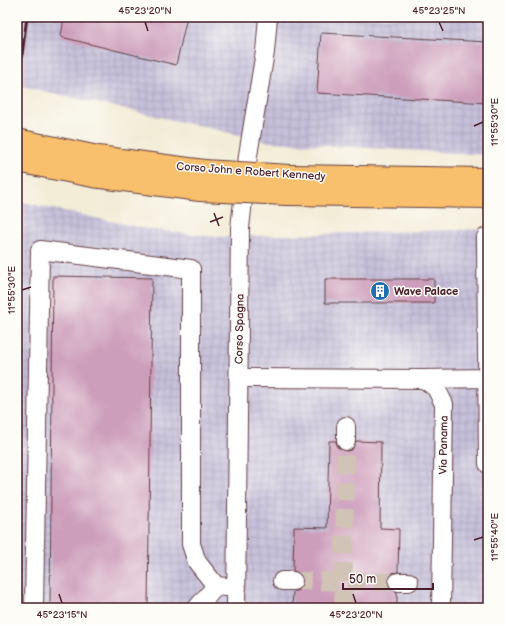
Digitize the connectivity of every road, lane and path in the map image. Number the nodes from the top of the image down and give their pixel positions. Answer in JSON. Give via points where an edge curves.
{"nodes":[{"id":1,"x":268,"y":17,"type":"edge"},
{"id":2,"x":280,"y":17,"type":"edge"},
{"id":3,"x":264,"y":52,"type":"junction"},
{"id":4,"x":26,"y":153,"type":"edge"},
{"id":5,"x":488,"y":179,"type":"edge"},
{"id":6,"x":288,"y":185,"type":"junction"},
{"id":7,"x":488,"y":197,"type":"edge"},
{"id":8,"x":488,"y":237,"type":"edge"},
{"id":9,"x":238,"y":378,"type":"junction"},
{"id":10,"x":487,"y":378,"type":"edge"},
{"id":11,"x":424,"y":379,"type":"junction"},
{"id":12,"x":488,"y":464,"type":"edge"},
{"id":13,"x":216,"y":586,"type":"junction"},
{"id":14,"x":237,"y":588,"type":"junction"},
{"id":15,"x":34,"y":608,"type":"edge"},
{"id":16,"x":197,"y":608,"type":"edge"},
{"id":17,"x":236,"y":608,"type":"edge"},
{"id":18,"x":441,"y":608,"type":"edge"}],
"edges":[{"from":1,"to":3,"type":"street","name":"Corso Spagna"},
{"from":2,"to":3,"type":"street","name":"Corso Spagna"},
{"from":3,"to":9,"type":"street","name":"Corso Spagna","via":[[240,228]]},
{"from":4,"to":6,"type":"highway","name":"Corso John e Robert Kennedy","bridge":true,"via":[[98,157],[202,180]]},
{"from":5,"to":6,"type":"highway","name":"Corso John e Robert Kennedy"},
{"from":6,"to":7,"type":"highway","name":"Corso John e Robert Kennedy"},
{"from":8,"to":10,"type":"street"},
{"from":9,"to":11,"type":"street"},
{"from":9,"to":14,"type":"street","name":"Corso Spagna"},
{"from":10,"to":11,"type":"street"},
{"from":10,"to":12,"type":"street"},
{"from":11,"to":18,"type":"street","name":"Via Panama","via":[[436,388],[444,404]]},
{"from":13,"to":14,"type":"street"},
{"from":13,"to":15,"type":"street","via":[[197,562],[191,544],[191,269],[40,250]]},
{"from":13,"to":16,"type":"street"},
{"from":14,"to":17,"type":"street","name":"Corso Spagna"}]}
